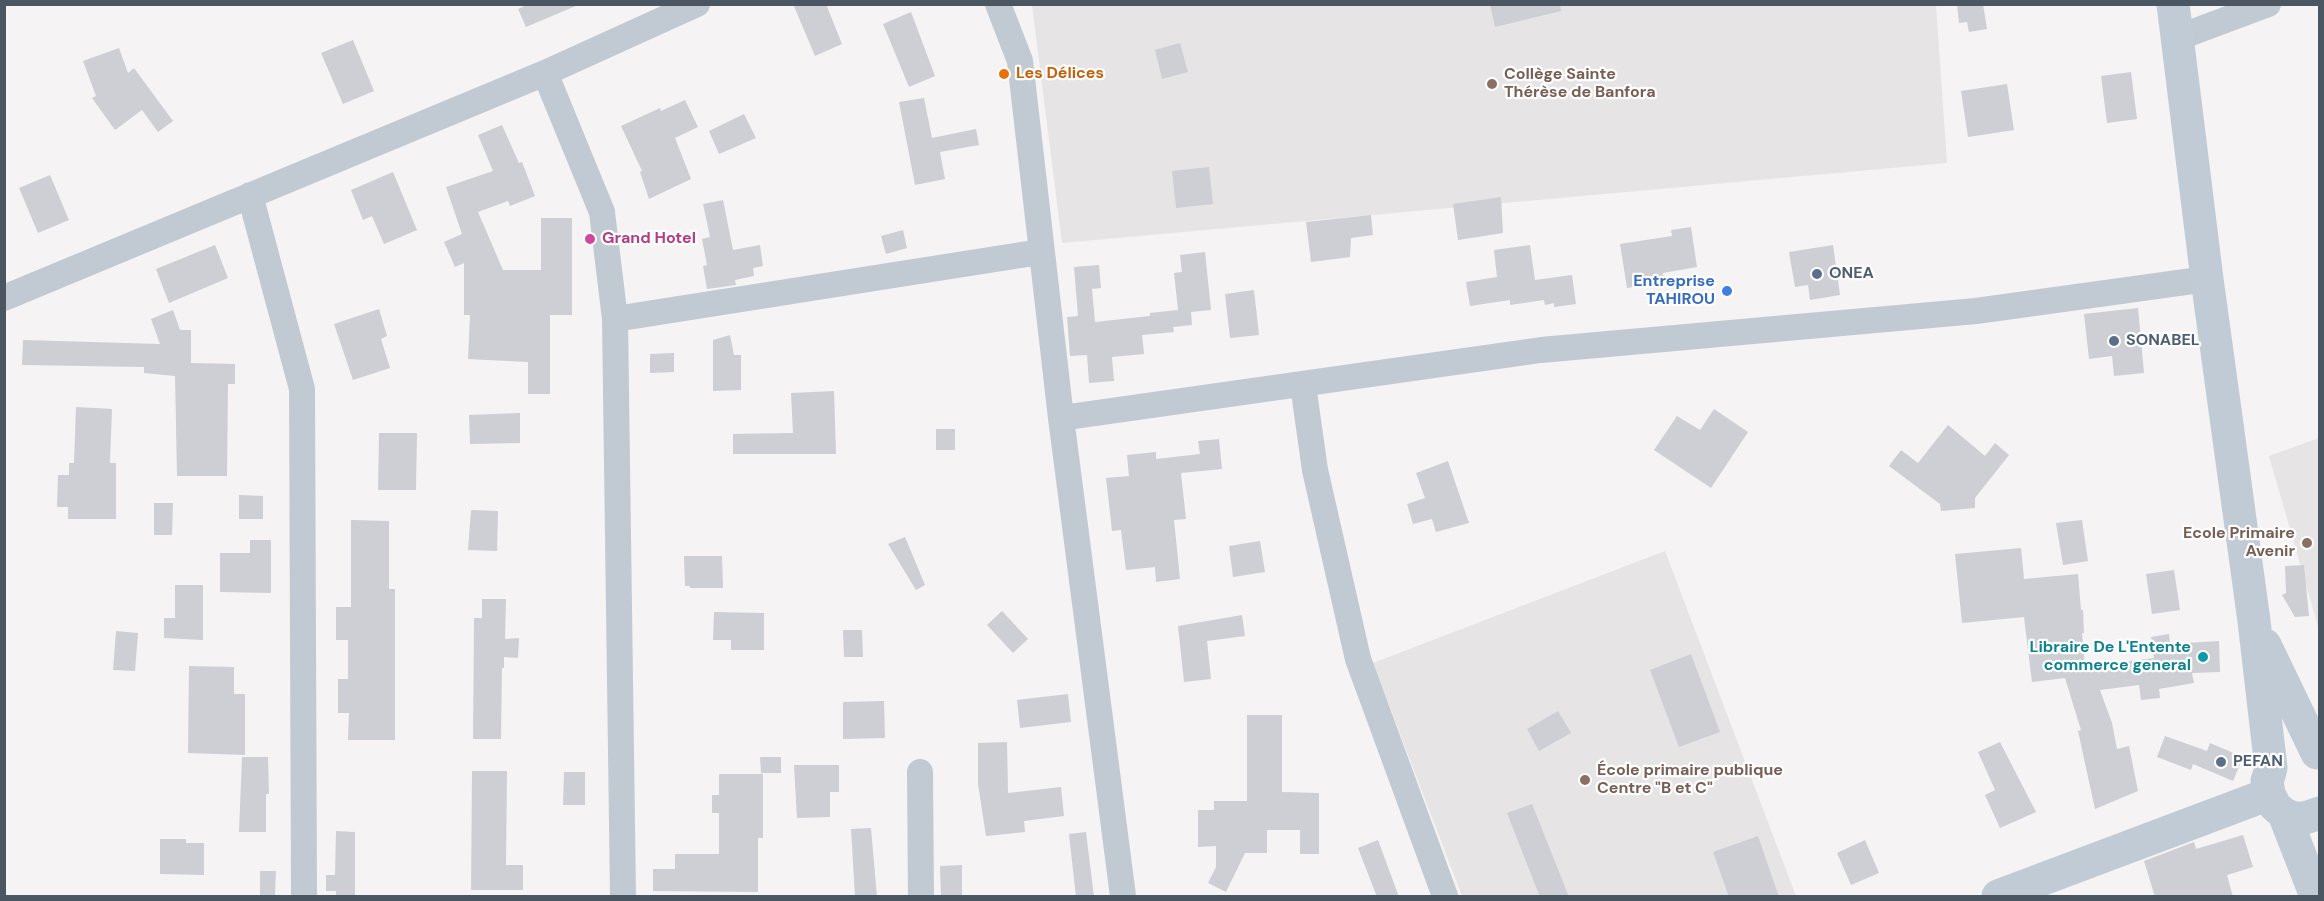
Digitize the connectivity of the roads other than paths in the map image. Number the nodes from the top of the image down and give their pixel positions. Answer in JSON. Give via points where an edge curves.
{"nodes":[{"id":1,"x":697,"y":4,"type":"edge"},
{"id":2,"x":998,"y":4,"type":"edge"},
{"id":3,"x":2173,"y":4,"type":"edge"},
{"id":4,"x":2268,"y":4,"type":"edge"},
{"id":5,"x":2177,"y":38,"type":"junction"},
{"id":6,"x":545,"y":73,"type":"junction"},
{"id":7,"x":250,"y":195,"type":"junction"},
{"id":8,"x":1040,"y":252,"type":"junction"},
{"id":9,"x":2207,"y":279,"type":"junction"},
{"id":10,"x":4,"y":298,"type":"edge"},
{"id":11,"x":615,"y":319,"type":"junction"},
{"id":12,"x":1303,"y":385,"type":"junction"},
{"id":13,"x":1061,"y":418,"type":"junction"},
{"id":14,"x":2254,"y":621,"type":"junction"},
{"id":15,"x":2318,"y":754,"type":"edge"},
{"id":16,"x":920,"y":771,"type":"dead end"},
{"id":17,"x":2275,"y":792,"type":"junction"},
{"id":18,"x":2319,"y":813,"type":"edge"},
{"id":19,"x":304,"y":897,"type":"edge"},
{"id":20,"x":624,"y":897,"type":"edge"},
{"id":21,"x":921,"y":897,"type":"edge"},
{"id":22,"x":1123,"y":897,"type":"edge"},
{"id":23,"x":1445,"y":897,"type":"edge"},
{"id":24,"x":1998,"y":897,"type":"edge"},
{"id":25,"x":2316,"y":897,"type":"edge"}],
"edges":[{"from":1,"to":6,"type":"street"},
{"from":2,"to":8,"type":"street","via":[[1020,61]]},
{"from":3,"to":5,"type":"main road"},
{"from":4,"to":5,"type":"street"},
{"from":5,"to":9,"type":"main road"},
{"from":6,"to":7,"type":"street"},
{"from":6,"to":11,"type":"street","via":[[602,212]]},
{"from":7,"to":10,"type":"street"},
{"from":7,"to":19,"type":"street","via":[[302,389]]},
{"from":8,"to":11,"type":"street"},
{"from":8,"to":13,"type":"street"},
{"from":9,"to":12,"type":"street","via":[[1976,311],[1541,350]]},
{"from":9,"to":14,"type":"main road"},
{"from":11,"to":20,"type":"street"},
{"from":12,"to":13,"type":"street"},
{"from":12,"to":23,"type":"street","via":[[1315,470],[1358,659]]},
{"from":13,"to":22,"type":"street"},
{"from":14,"to":15,"type":"main road"},
{"from":14,"to":17,"type":"main road"},
{"from":15,"to":17,"type":"main road","via":[[2291,751],[2279,758]]},
{"from":16,"to":21,"type":"street"},
{"from":17,"to":18,"type":"main road","via":[[2294,818]]},
{"from":17,"to":24,"type":"main road"},
{"from":17,"to":25,"type":"main road"}]}
